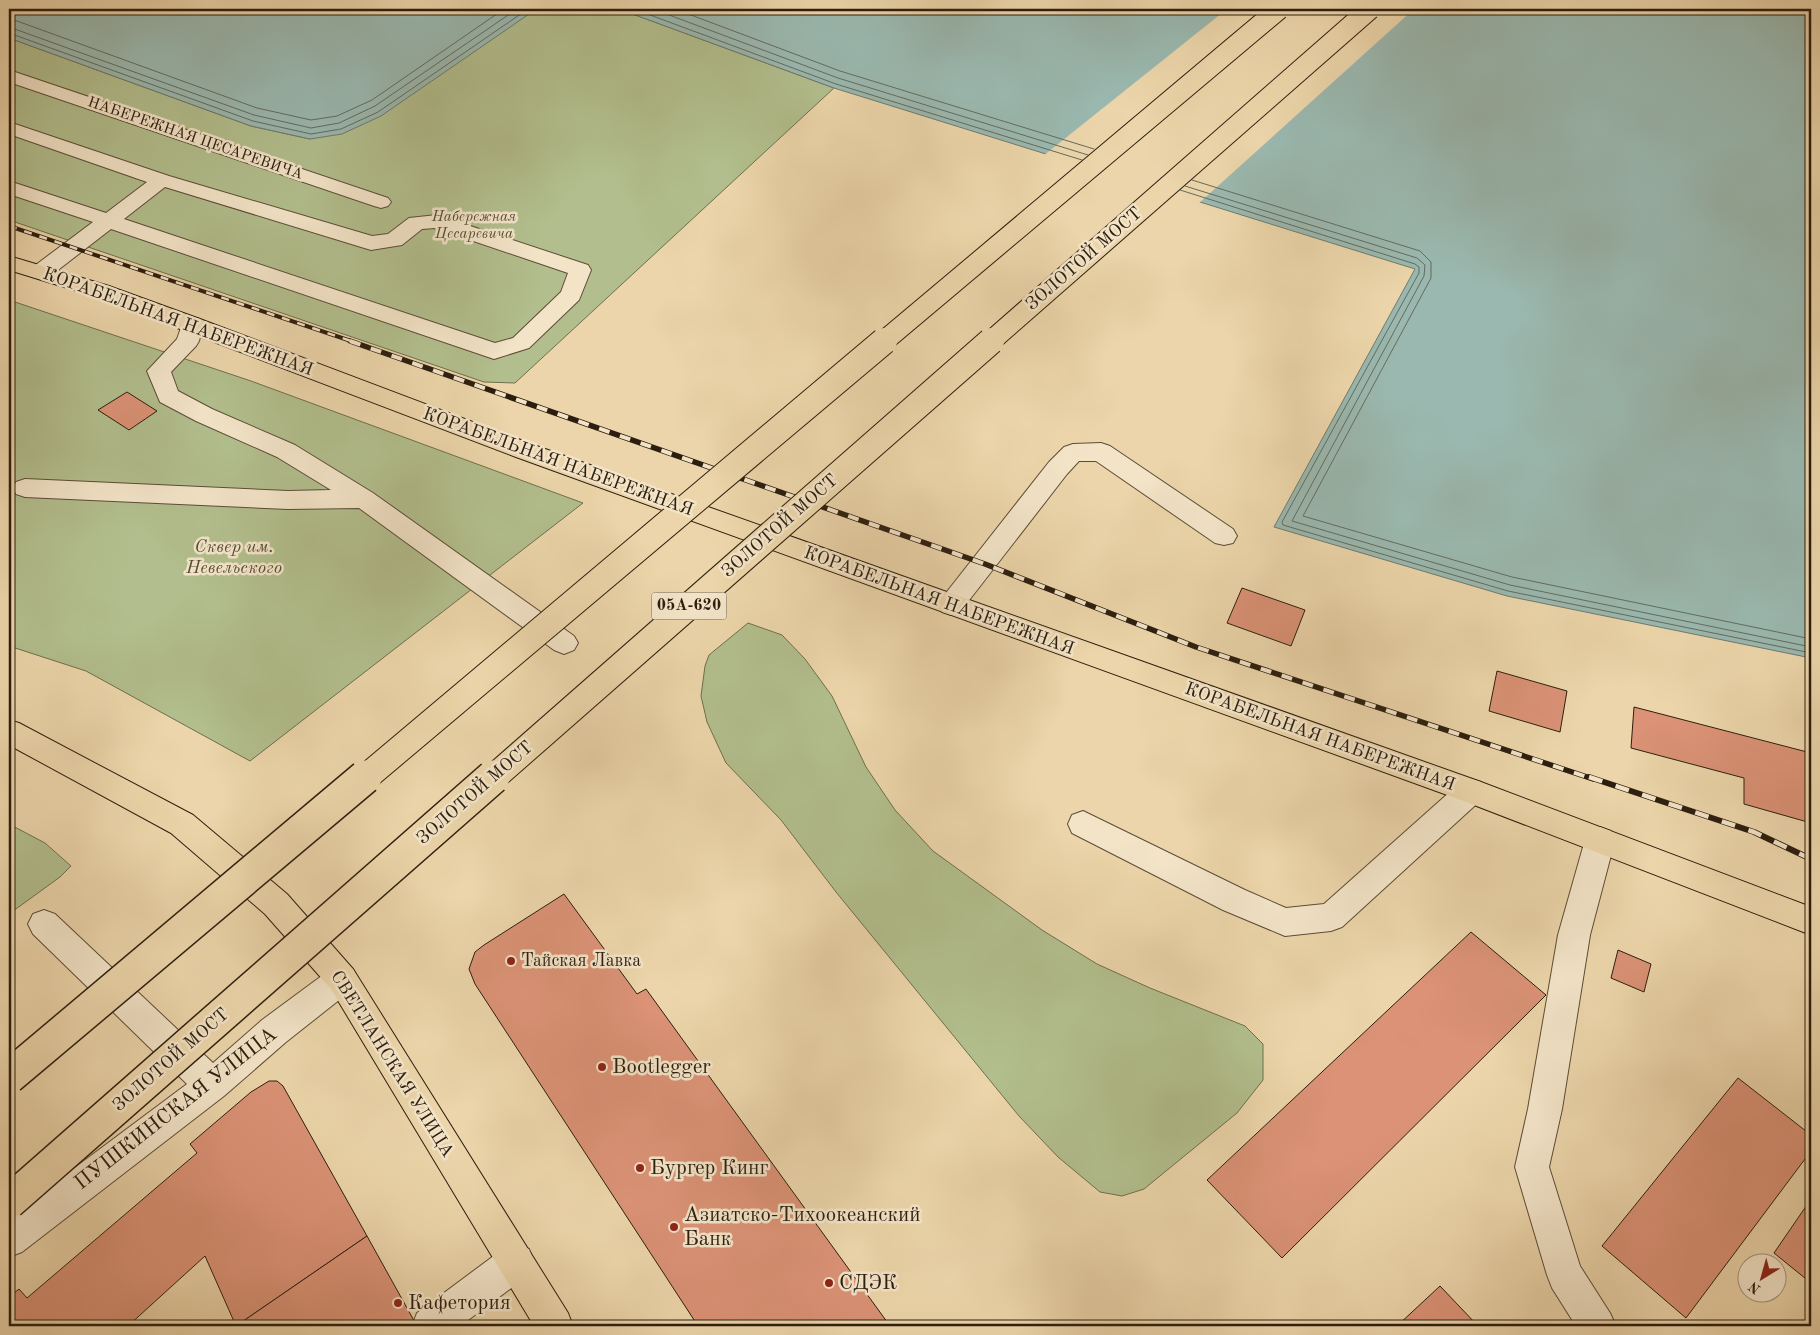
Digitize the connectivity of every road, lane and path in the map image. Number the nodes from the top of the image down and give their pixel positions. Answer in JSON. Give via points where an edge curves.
{"nodes":[{"id":1,"x":1279,"y":9,"type":"edge"},
{"id":2,"x":1370,"y":9,"type":"edge"},
{"id":3,"x":9,"y":76,"type":"edge"},
{"id":4,"x":9,"y":128,"type":"edge"},
{"id":5,"x":162,"y":180,"type":"junction"},
{"id":6,"x":9,"y":187,"type":"edge"},
{"id":7,"x":382,"y":202,"type":"dead end"},
{"id":8,"x":108,"y":221,"type":"junction"},
{"id":9,"x":9,"y":263,"type":"edge"},
{"id":10,"x":41,"y":272,"type":"junction"},
{"id":11,"x":192,"y":324,"type":"junction"},
{"id":12,"x":25,"y":488,"type":"dead end"},
{"id":13,"x":364,"y":499,"type":"junction"},
{"id":14,"x":1224,"y":536,"type":"dead end"},
{"id":15,"x":951,"y":606,"type":"junction"},
{"id":16,"x":564,"y":643,"type":"dead end"},
{"id":17,"x":9,"y":731,"type":"edge"},
{"id":18,"x":1471,"y":791,"type":"junction"},
{"id":19,"x":1083,"y":824,"type":"dead end"},
{"id":20,"x":1600,"y":840,"type":"junction"},
{"id":21,"x":1811,"y":921,"type":"edge"},
{"id":22,"x":44,"y":924,"type":"dead end"},
{"id":23,"x":342,"y":979,"type":"junction"},
{"id":24,"x":9,"y":1077,"type":"edge"},
{"id":25,"x":212,"y":1085,"type":"junction"},
{"id":26,"x":14,"y":1216,"type":"edge"},
{"id":27,"x":516,"y":1262,"type":"junction"},
{"id":28,"x":430,"y":1326,"type":"edge"},
{"id":29,"x":555,"y":1326,"type":"edge"},
{"id":30,"x":1597,"y":1326,"type":"edge"}],
"edges":[{"from":1,"to":24,"type":"main road","bridge":true},
{"from":2,"to":26,"type":"main road","name":"ЗОЛОТОЙ МОСТ","number":"05А-620","bridge":true},
{"from":3,"to":7,"type":"street","name":"НАБЕРЕЖНАЯ ЦЕСАРЕВИЧА"},
{"from":4,"to":5,"type":"street"},
{"from":5,"to":8,"type":"street"},
{"from":5,"to":8,"type":"street","via":[[371,243],[394,240],[416,223],[437,221],[580,270],[571,296],[528,336],[521,342],[494,350]]},
{"from":6,"to":8,"type":"street"},
{"from":8,"to":10,"type":"street"},
{"from":9,"to":10,"type":"main road","name":"КОРАБЕЛЬНАЯ НАБЕРЕЖНАЯ"},
{"from":10,"to":11,"type":"main road","name":"КОРАБЕЛЬНАЯ НАБЕРЕЖНАЯ"},
{"from":11,"to":13,"type":"street","via":[[188,341],[159,371],[168,396],[286,451]]},
{"from":11,"to":15,"type":"main road","name":"КОРАБЕЛЬНАЯ НАБЕРЕЖНАЯ","via":[[525,451]]},
{"from":12,"to":13,"type":"street","via":[[288,500]]},
{"from":13,"to":16,"type":"street"},
{"from":14,"to":15,"type":"street","via":[[1101,452],[1072,453]]},
{"from":15,"to":18,"type":"main road","name":"КОРАБЕЛЬНАЯ НАБЕРЕЖНАЯ"},
{"from":17,"to":23,"type":"main road","name":"СВЕТЛАНСКАЯ УЛИЦА","via":[[182,824],[276,904]]},
{"from":18,"to":19,"type":"street","via":[[1331,917],[1285,922]]},
{"from":18,"to":20,"type":"main road","name":"КОРАБЕЛЬНАЯ НАБЕРЕЖНАЯ"},
{"from":20,"to":21,"type":"main road","name":"КОРАБЕЛЬНАЯ НАБЕРЕЖНАЯ"},
{"from":20,"to":30,"type":"street","via":[[1574,935],[1532,1167],[1565,1275]]},
{"from":22,"to":25,"type":"street"},
{"from":23,"to":25,"type":"street","name":"ПУШКИНСКАЯ УЛИЦА","via":[[274,1031]]},
{"from":23,"to":27,"type":"main road","name":"СВЕТЛАНСКАЯ УЛИЦА"},
{"from":25,"to":26,"type":"street","name":"ПУШКИНСКАЯ УЛИЦА"},
{"from":27,"to":28,"type":"street"},
{"from":27,"to":29,"type":"main road","name":"СВЕТЛАНСКАЯ УЛИЦА"}]}
